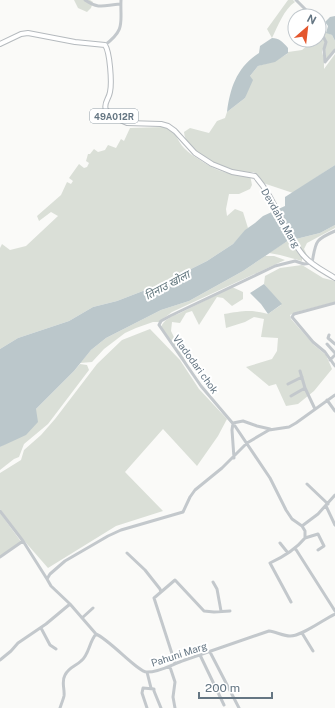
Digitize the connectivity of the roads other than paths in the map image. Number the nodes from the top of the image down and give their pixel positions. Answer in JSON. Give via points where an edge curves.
{"nodes":[{"id":1,"x":85,"y":0,"type":"edge"},
{"id":2,"x":120,"y":2,"type":"edge"},
{"id":3,"x":0,"y":44,"type":"edge"},
{"id":4,"x":105,"y":45,"type":"junction"},
{"id":5,"x":324,"y":48,"type":"edge"},
{"id":6,"x":335,"y":50,"type":"edge"},
{"id":7,"x":335,"y":231,"type":"edge"},
{"id":8,"x":312,"y":263,"type":"junction"},
{"id":9,"x":335,"y":278,"type":"edge"},
{"id":10,"x":335,"y":303,"type":"edge"},
{"id":11,"x":329,"y":335,"type":"dead end"},
{"id":12,"x":326,"y":344,"type":"dead end"},
{"id":13,"x":335,"y":344,"type":"edge"},
{"id":14,"x":335,"y":355,"type":"edge"},
{"id":15,"x":330,"y":360,"type":"junction"},
{"id":16,"x":335,"y":366,"type":"edge"},
{"id":17,"x":300,"y":371,"type":"dead end"},
{"id":18,"x":302,"y":377,"type":"junction"},
{"id":19,"x":288,"y":384,"type":"dead end"},
{"id":20,"x":305,"y":388,"type":"junction"},
{"id":21,"x":335,"y":395,"type":"edge"},
{"id":22,"x":291,"y":396,"type":"dead end"},
{"id":23,"x":327,"y":400,"type":"junction"},
{"id":24,"x":315,"y":409,"type":"junction"},
{"id":25,"x":335,"y":411,"type":"edge"},
{"id":26,"x":232,"y":423,"type":"junction"},
{"id":27,"x":272,"y":430,"type":"junction"},
{"id":28,"x":247,"y":443,"type":"junction"},
{"id":29,"x":234,"y":458,"type":"junction"},
{"id":30,"x":307,"y":484,"type":"dead end"},
{"id":31,"x":335,"y":495,"type":"edge"},
{"id":32,"x":327,"y":505,"type":"junction"},
{"id":33,"x":0,"y":511,"type":"edge"},
{"id":34,"x":335,"y":525,"type":"edge"},
{"id":35,"x":302,"y":526,"type":"junction"},
{"id":36,"x":305,"y":538,"type":"junction"},
{"id":37,"x":23,"y":541,"type":"junction"},
{"id":38,"x":280,"y":542,"type":"dead end"},
{"id":39,"x":295,"y":548,"type":"junction"},
{"id":40,"x":318,"y":550,"type":"dead end"},
{"id":41,"x":127,"y":553,"type":"dead end"},
{"id":42,"x":288,"y":553,"type":"junction"},
{"id":43,"x":0,"y":557,"type":"edge"},
{"id":44,"x":47,"y":579,"type":"junction"},
{"id":45,"x":214,"y":582,"type":"dead end"},
{"id":46,"x":161,"y":592,"type":"junction"},
{"id":47,"x":290,"y":602,"type":"dead end"},
{"id":48,"x":70,"y":604,"type":"junction"},
{"id":49,"x":93,"y":608,"type":"dead end"},
{"id":50,"x":221,"y":611,"type":"junction"},
{"id":51,"x":230,"y":611,"type":"dead end"},
{"id":52,"x":335,"y":612,"type":"edge"},
{"id":53,"x":82,"y":618,"type":"junction"},
{"id":54,"x":41,"y":628,"type":"junction"},
{"id":55,"x":302,"y":633,"type":"junction"},
{"id":56,"x":96,"y":634,"type":"junction"},
{"id":57,"x":56,"y":649,"type":"dead end"},
{"id":58,"x":314,"y":651,"type":"dead end"},
{"id":59,"x":210,"y":652,"type":"junction"},
{"id":60,"x":200,"y":655,"type":"junction"},
{"id":61,"x":0,"y":660,"type":"edge"},
{"id":62,"x":175,"y":664,"type":"junction"},
{"id":63,"x":170,"y":667,"type":"junction"},
{"id":64,"x":146,"y":672,"type":"junction"},
{"id":65,"x":151,"y":688,"type":"junction"},
{"id":66,"x":224,"y":705,"type":"dead end"},
{"id":67,"x":60,"y":708,"type":"edge"},
{"id":68,"x":147,"y":708,"type":"edge"},
{"id":69,"x":161,"y":708,"type":"edge"},
{"id":70,"x":175,"y":708,"type":"edge"},
{"id":71,"x":239,"y":708,"type":"edge"}],
"edges":[{"from":1,"to":2,"type":"street","via":[[100,7]]},
{"from":2,"to":4,"type":"street","via":[[119,32]]},
{"from":3,"to":4,"type":"main road","via":[[21,34],[28,34]]},
{"from":4,"to":8,"type":"main road","name":"Devdaha Marg","number":"49A012R","via":[[109,56],[111,89],[105,104],[106,110],[127,123],[168,126],[195,153],[212,164],[232,172],[256,176],[303,256]]},
{"from":5,"to":6,"type":"street","via":[[325,62]]},
{"from":7,"to":8,"type":"street","via":[[322,236],[316,242]]},
{"from":8,"to":9,"type":"main road","name":"Devdaha Marg","number":"49A012R"},
{"from":8,"to":26,"type":"street","name":"Vladodari chok","via":[[295,261],[275,266],[170,316],[159,325],[200,386]]},
{"from":10,"to":15,"type":"street","via":[[294,314],[292,317]]},
{"from":11,"to":13,"type":"street","via":[[328,338]]},
{"from":12,"to":14,"type":"street"},
{"from":14,"to":15,"type":"street"},
{"from":15,"to":16,"type":"street"},
{"from":17,"to":18,"type":"street"},
{"from":18,"to":19,"type":"street"},
{"from":18,"to":20,"type":"street"},
{"from":20,"to":22,"type":"street"},
{"from":20,"to":24,"type":"street"},
{"from":21,"to":23,"type":"street"},
{"from":23,"to":24,"type":"street"},
{"from":23,"to":25,"type":"street"},
{"from":24,"to":27,"type":"street","via":[[289,427]]},
{"from":26,"to":27,"type":"street","via":[[243,421]]},
{"from":26,"to":28,"type":"street","name":"Vladodari chok"},
{"from":26,"to":29,"type":"street"},
{"from":27,"to":28,"type":"street","via":[[261,433]]},
{"from":28,"to":29,"type":"street"},
{"from":28,"to":35,"type":"street","name":"Vladodari chok","via":[[270,478],[286,510]]},
{"from":29,"to":44,"type":"street","via":[[191,494],[183,512],[108,536],[65,561]]},
{"from":30,"to":32,"type":"street"},
{"from":31,"to":32,"type":"street"},
{"from":32,"to":34,"type":"street"},
{"from":32,"to":35,"type":"street"},
{"from":33,"to":37,"type":"street","name":"Pahuni Marg"},
{"from":35,"to":36,"type":"street"},
{"from":36,"to":39,"type":"street"},
{"from":36,"to":40,"type":"street","via":[[317,533],[324,546]]},
{"from":37,"to":43,"type":"street"},
{"from":37,"to":44,"type":"street","name":"Pahuni Marg"},
{"from":38,"to":42,"type":"street"},
{"from":39,"to":42,"type":"street"},
{"from":39,"to":52,"type":"street"},
{"from":41,"to":46,"type":"street","via":[[145,570]]},
{"from":42,"to":47,"type":"street","via":[[270,563]]},
{"from":44,"to":48,"type":"street","name":"Pahuni Marg"},
{"from":45,"to":50,"type":"street"},
{"from":46,"to":50,"type":"street","via":[[174,580],[204,611]]},
{"from":46,"to":62,"type":"street","via":[[154,598]]},
{"from":48,"to":53,"type":"street","name":"Pahuni Marg"},
{"from":48,"to":54,"type":"street"},
{"from":49,"to":53,"type":"street"},
{"from":50,"to":51,"type":"street"},
{"from":52,"to":55,"type":"street","name":"Pahuni Marg"},
{"from":53,"to":56,"type":"street","name":"Pahuni Marg"},
{"from":54,"to":57,"type":"street"},
{"from":54,"to":61,"type":"street","via":[[24,638]]},
{"from":55,"to":58,"type":"street"},
{"from":55,"to":59,"type":"street","name":"Pahuni Marg","via":[[290,636],[269,631]]},
{"from":56,"to":64,"type":"street","name":"Pahuni Marg","via":[[110,642],[139,670]]},
{"from":56,"to":67,"type":"street","via":[[91,640],[86,656],[65,675],[64,695]]},
{"from":59,"to":60,"type":"street","name":"Pahuni Marg"},
{"from":59,"to":71,"type":"street"},
{"from":60,"to":62,"type":"street","name":"Pahuni Marg"},
{"from":60,"to":66,"type":"street"},
{"from":62,"to":63,"type":"street","name":"Pahuni Marg"},
{"from":63,"to":64,"type":"street","name":"Pahuni Marg"},
{"from":63,"to":70,"type":"street","via":[[175,682]]},
{"from":64,"to":65,"type":"street"},
{"from":65,"to":68,"type":"street","via":[[142,688]]},
{"from":65,"to":69,"type":"street","via":[[154,689]]}]}
